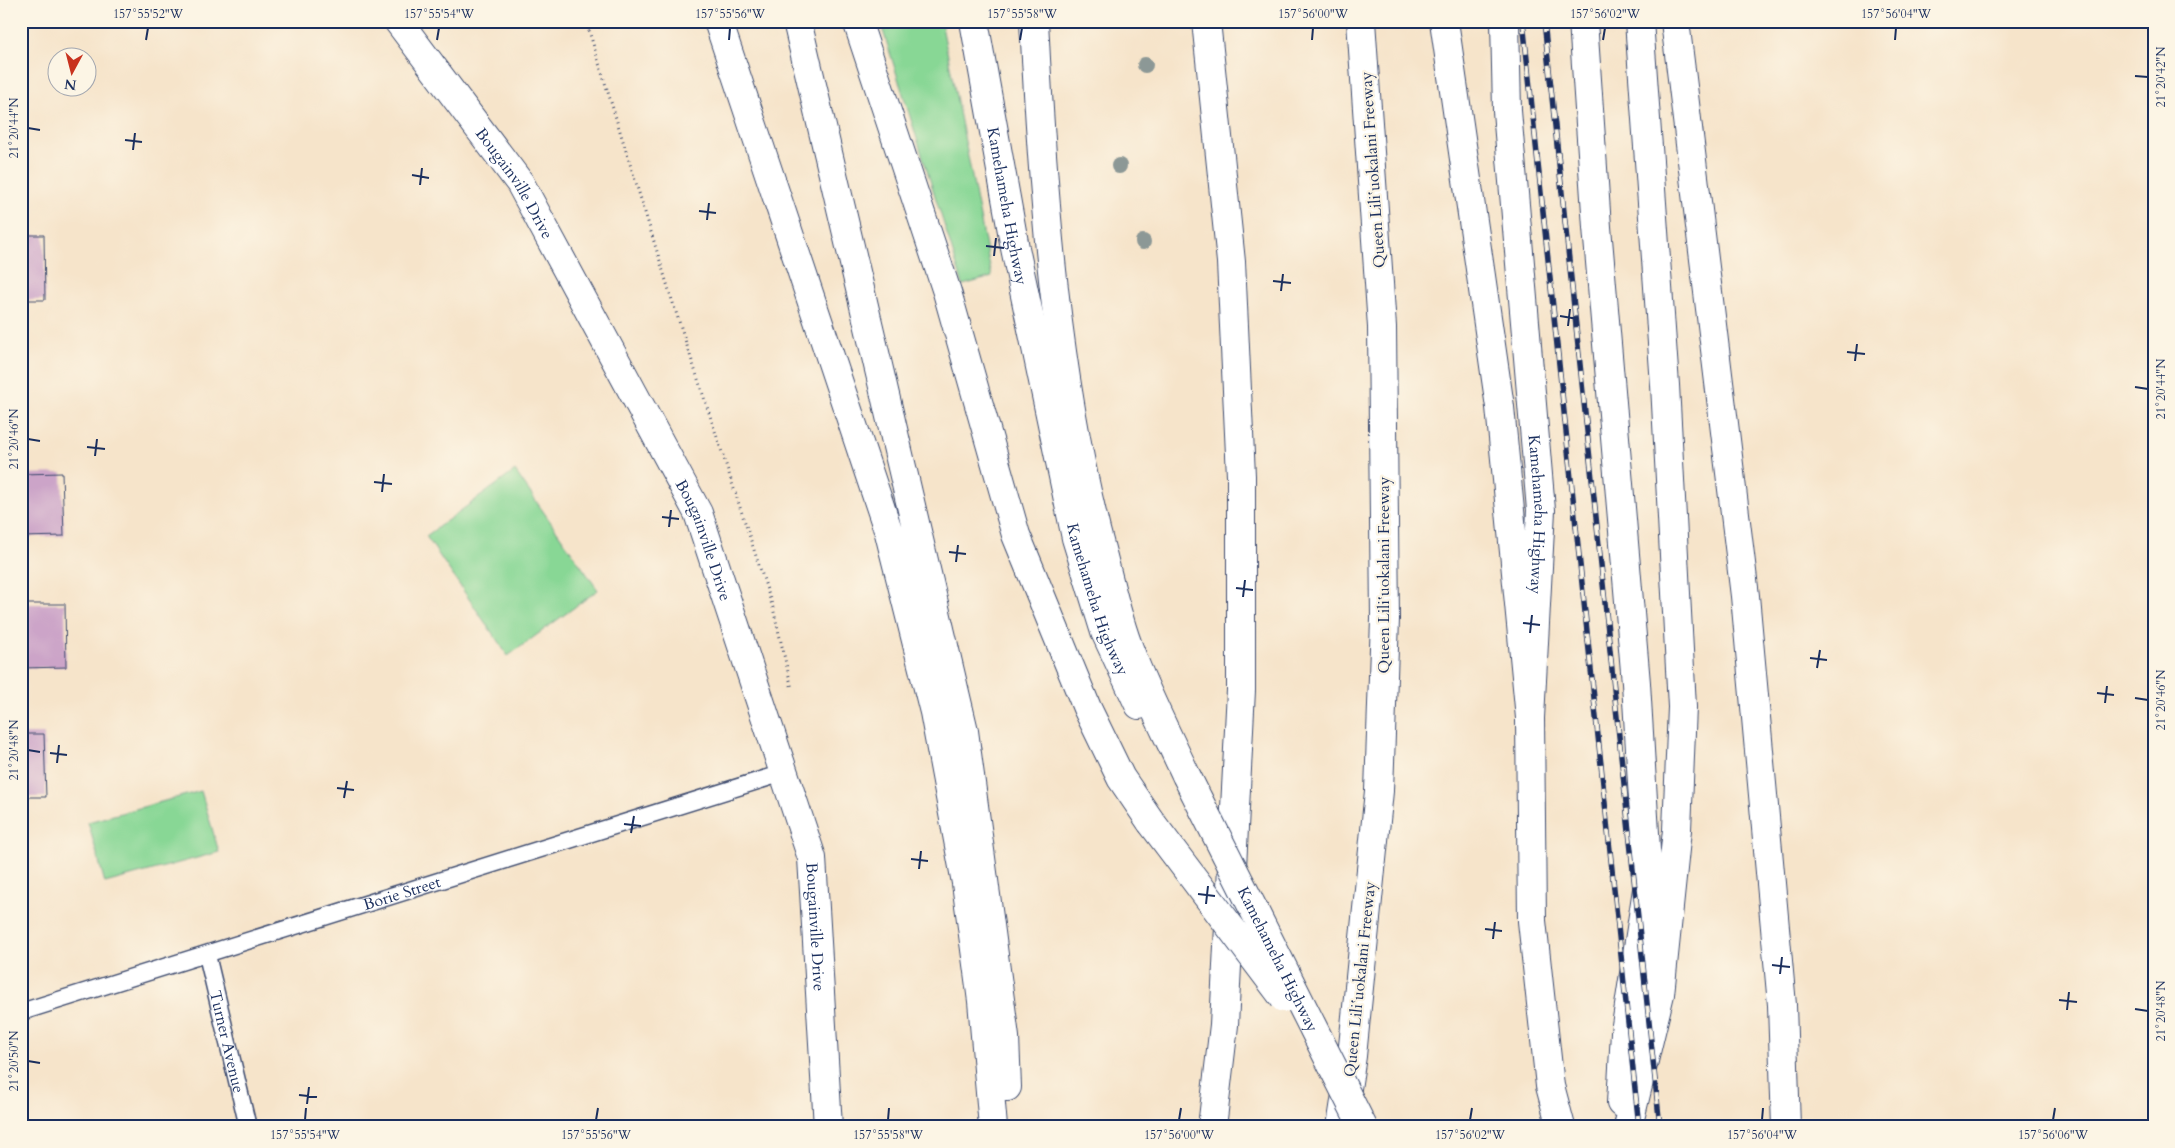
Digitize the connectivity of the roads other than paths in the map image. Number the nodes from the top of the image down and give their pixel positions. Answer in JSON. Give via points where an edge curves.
{"nodes":[{"id":1,"x":398,"y":21,"type":"edge"},
{"id":2,"x":718,"y":21,"type":"edge"},
{"id":3,"x":797,"y":21,"type":"edge"},
{"id":4,"x":856,"y":21,"type":"edge"},
{"id":5,"x":974,"y":21,"type":"edge"},
{"id":6,"x":1034,"y":21,"type":"edge"},
{"id":7,"x":1206,"y":21,"type":"edge"},
{"id":8,"x":1361,"y":21,"type":"edge"},
{"id":9,"x":1444,"y":21,"type":"edge"},
{"id":10,"x":1506,"y":21,"type":"edge"},
{"id":11,"x":1583,"y":21,"type":"edge"},
{"id":12,"x":1639,"y":21,"type":"edge"},
{"id":13,"x":1675,"y":21,"type":"edge"},
{"id":14,"x":1146,"y":705,"type":"junction"},
{"id":15,"x":1530,"y":718,"type":"junction"},
{"id":16,"x":782,"y":773,"type":"junction"},
{"id":17,"x":207,"y":955,"type":"junction"},
{"id":18,"x":21,"y":1012,"type":"edge"},
{"id":19,"x":1325,"y":1053,"type":"junction"},
{"id":20,"x":248,"y":1127,"type":"edge"},
{"id":21,"x":828,"y":1127,"type":"edge"},
{"id":22,"x":993,"y":1127,"type":"edge"},
{"id":23,"x":1009,"y":1127,"type":"edge"},
{"id":24,"x":1212,"y":1127,"type":"edge"},
{"id":25,"x":1341,"y":1127,"type":"edge"},
{"id":26,"x":1363,"y":1127,"type":"edge"},
{"id":27,"x":1561,"y":1127,"type":"edge"},
{"id":28,"x":1620,"y":1127,"type":"edge"},
{"id":29,"x":1628,"y":1127,"type":"edge"},
{"id":30,"x":1786,"y":1127,"type":"edge"}],
"edges":[{"from":1,"to":16,"type":"main road","name":"Bougainville Drive","via":[[520,183],[698,513]]},
{"from":2,"to":22,"type":"main road","via":[[889,533],[934,712],[966,882],[982,1002]]},
{"from":3,"to":23,"type":"main road","via":[[964,731],[1005,1037]]},
{"from":4,"to":19,"type":"main road","bridge":true,"via":[[946,292],[1016,535],[1087,708],[1121,778],[1150,822]]},
{"from":5,"to":14,"type":"main road","name":"Kamehameha Highway","via":[[1019,267],[1076,538],[1104,632]]},
{"from":6,"to":14,"type":"main road","via":[[1044,175],[1067,389],[1085,492]]},
{"from":7,"to":24,"type":"main road","via":[[1231,262],[1241,476],[1241,690],[1224,1025]]},
{"from":8,"to":25,"type":"main road","name":"Queen Liliʻuokalani Freeway","via":[[1382,327],[1385,619],[1379,790],[1352,1056]]},
{"from":9,"to":15,"type":"main road","via":[[1500,407]]},
{"from":10,"to":15,"type":"main road","name":"Kamehameha Highway","via":[[1507,111],[1541,510]]},
{"from":11,"to":28,"type":"main road","via":[[1636,683],[1648,883],[1625,1032]]},
{"from":12,"to":29,"type":"main road","via":[[1665,385],[1682,707],[1677,830],[1660,994]]},
{"from":13,"to":30,"type":"main road","via":[[1745,596],[1782,1005]]},
{"from":14,"to":19,"type":"main road","name":"Kamehameha Highway","bridge":true,"via":[[1186,775]]},
{"from":15,"to":27,"type":"main road","name":"Kamehameha Highway","via":[[1532,921],[1550,1086]]},
{"from":16,"to":17,"type":"lane","name":"Borie Street"},
{"from":16,"to":21,"type":"main road","name":"Bougainville Drive","via":[[812,858]]},
{"from":17,"to":18,"type":"lane","name":"Borie Street"},
{"from":17,"to":20,"type":"lane","name":"Turner Avenue"},
{"from":19,"to":26,"type":"main road","name":"Kamehameha Highway","bridge":true}]}
